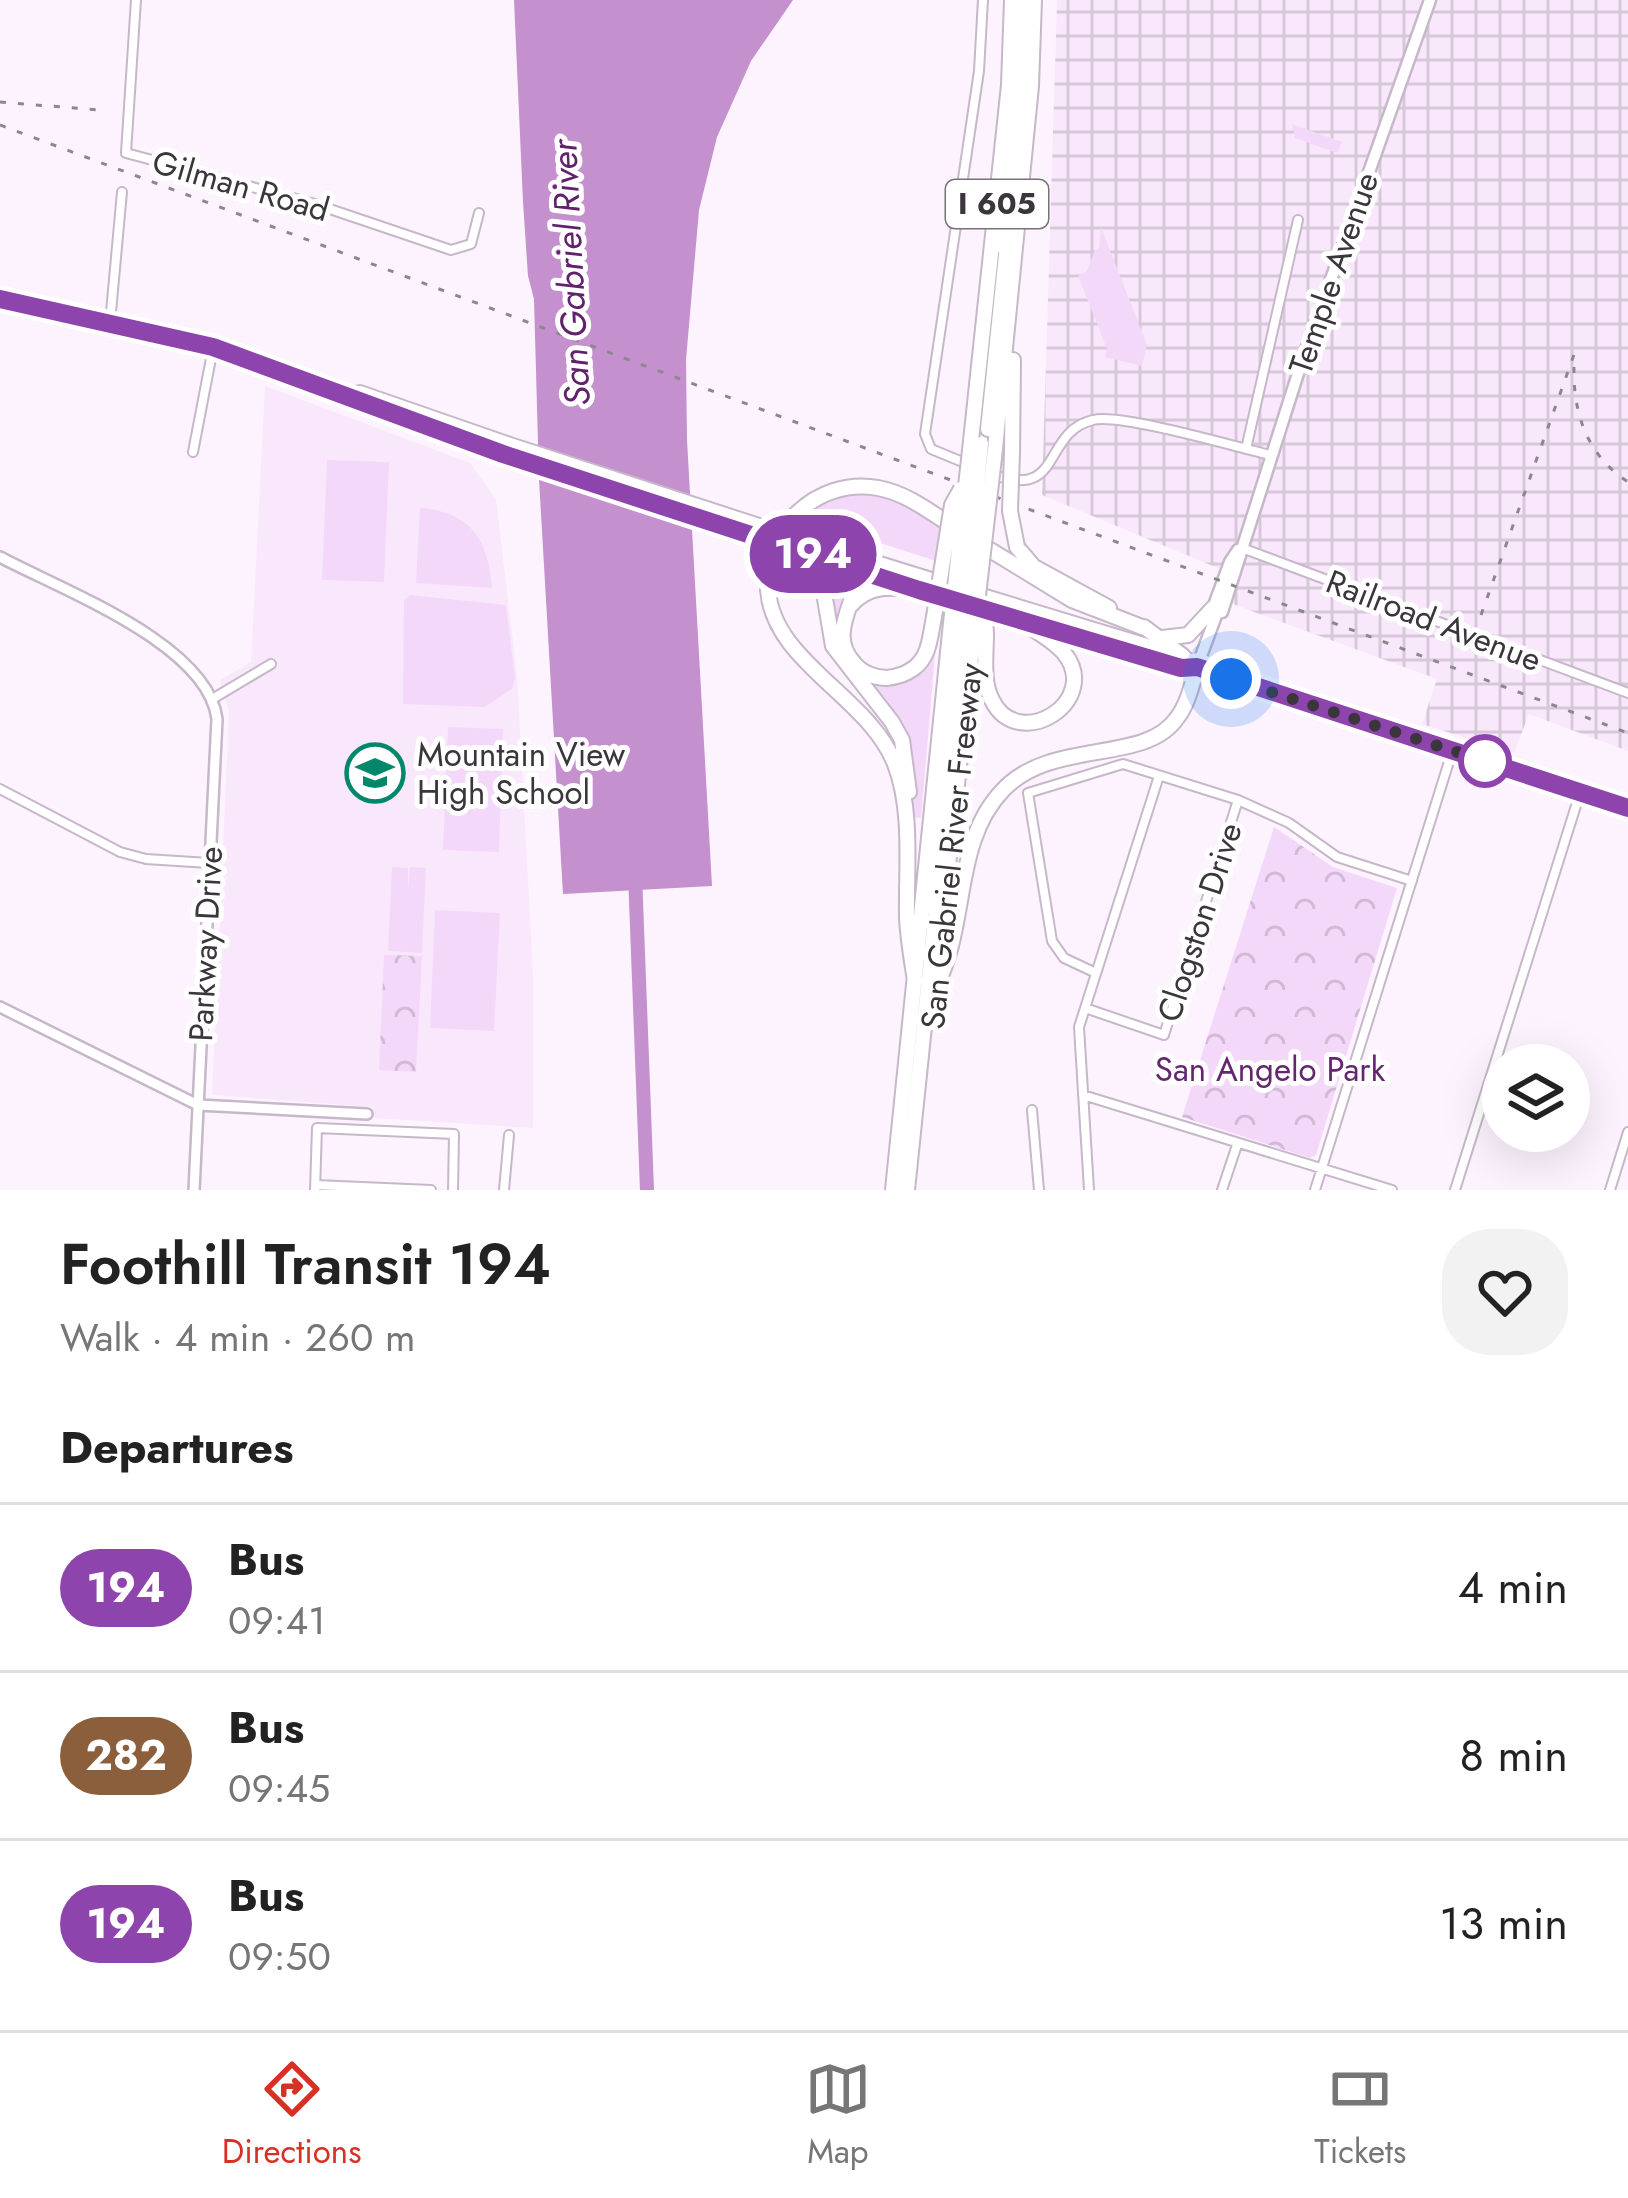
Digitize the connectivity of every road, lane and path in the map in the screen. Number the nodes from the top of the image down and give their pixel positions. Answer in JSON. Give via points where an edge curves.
{"nodes":[{"id":1,"x":136,"y":0,"type":"edge"},
{"id":2,"x":982,"y":0,"type":"edge"},
{"id":3,"x":1012,"y":0,"type":"edge"},
{"id":4,"x":1028,"y":0,"type":"edge"},
{"id":5,"x":1430,"y":0,"type":"edge"},
{"id":6,"x":122,"y":192,"type":"dead end"},
{"id":7,"x":479,"y":213,"type":"dead end"},
{"id":8,"x":1298,"y":220,"type":"dead end"},
{"id":9,"x":1014,"y":277,"type":"junction"},
{"id":10,"x":0,"y":300,"type":"edge"},
{"id":11,"x":110,"y":323,"type":"junction"},
{"id":12,"x":213,"y":347,"type":"junction"},
{"id":13,"x":983,"y":445,"type":"junction"},
{"id":14,"x":1246,"y":449,"type":"junction"},
{"id":15,"x":193,"y":452,"type":"dead end"},
{"id":16,"x":1270,"y":455,"type":"junction"},
{"id":17,"x":966,"y":479,"type":"junction"},
{"id":18,"x":800,"y":546,"type":"junction"},
{"id":19,"x":1240,"y":548,"type":"junction"},
{"id":20,"x":0,"y":557,"type":"edge"},
{"id":21,"x":858,"y":563,"type":"junction"},
{"id":22,"x":919,"y":590,"type":"junction"},
{"id":23,"x":847,"y":610,"type":"junction"},
{"id":24,"x":1215,"y":611,"type":"junction"},
{"id":25,"x":1018,"y":620,"type":"junction"},
{"id":26,"x":968,"y":628,"type":"junction"},
{"id":27,"x":1148,"y":629,"type":"junction"},
{"id":28,"x":1162,"y":638,"type":"junction"},
{"id":29,"x":1183,"y":656,"type":"junction"},
{"id":30,"x":271,"y":664,"type":"dead end"},
{"id":31,"x":1197,"y":667,"type":"junction"},
{"id":32,"x":1628,"y":693,"type":"edge"},
{"id":33,"x":214,"y":698,"type":"junction"},
{"id":34,"x":1453,"y":751,"type":"junction"},
{"id":35,"x":1159,"y":776,"type":"junction"},
{"id":36,"x":0,"y":789,"type":"edge"},
{"id":37,"x":1581,"y":791,"type":"junction"},
{"id":38,"x":1238,"y":800,"type":"junction"},
{"id":39,"x":1628,"y":808,"type":"edge"},
{"id":40,"x":906,"y":841,"type":"junction"},
{"id":41,"x":209,"y":862,"type":"junction"},
{"id":42,"x":1412,"y":880,"type":"junction"},
{"id":43,"x":1096,"y":973,"type":"junction"},
{"id":44,"x":915,"y":982,"type":"junction"},
{"id":45,"x":935,"y":988,"type":"junction"},
{"id":46,"x":0,"y":1007,"type":"edge"},
{"id":47,"x":1085,"y":1008,"type":"junction"},
{"id":48,"x":921,"y":1023,"type":"junction"},
{"id":49,"x":1083,"y":1095,"type":"junction"},
{"id":50,"x":198,"y":1106,"type":"junction"},
{"id":51,"x":1032,"y":1110,"type":"dead end"},
{"id":52,"x":367,"y":1114,"type":"dead end"},
{"id":53,"x":1628,"y":1132,"type":"edge"},
{"id":54,"x":509,"y":1135,"type":"dead end"},
{"id":55,"x":1237,"y":1145,"type":"junction"},
{"id":56,"x":1321,"y":1171,"type":"junction"},
{"id":57,"x":315,"y":1187,"type":"edge"},
{"id":58,"x":397,"y":1189,"type":"edge"},
{"id":59,"x":194,"y":1190,"type":"edge"},
{"id":60,"x":430,"y":1190,"type":"edge"},
{"id":61,"x":453,"y":1190,"type":"edge"},
{"id":62,"x":504,"y":1190,"type":"edge"},
{"id":63,"x":904,"y":1190,"type":"edge"},
{"id":64,"x":1039,"y":1190,"type":"edge"},
{"id":65,"x":1089,"y":1190,"type":"edge"},
{"id":66,"x":1222,"y":1190,"type":"edge"},
{"id":67,"x":1315,"y":1190,"type":"edge"},
{"id":68,"x":1392,"y":1190,"type":"edge"},
{"id":69,"x":1455,"y":1190,"type":"edge"},
{"id":70,"x":1610,"y":1190,"type":"edge"}],
"edges":[{"from":1,"to":7,"type":"street","name":"Gilman Road","via":[[126,152],[451,250],[471,244]]},
{"from":2,"to":14,"type":"street","via":[[979,71],[925,434],[931,449],[1023,482],[1044,472],[1072,430],[1094,419]]},
{"from":3,"to":13,"type":"highway","name":"San Gabriel River Freeway","number":"I 605"},
{"from":4,"to":9,"type":"highway","name":"San Gabriel River Freeway","number":"I 605","via":[[1031,86]]},
{"from":4,"to":13,"type":"highway"},
{"from":5,"to":16,"type":"main road","name":"Temple Avenue"},
{"from":6,"to":11,"type":"street","name":"Gilman Road"},
{"from":8,"to":14,"type":"street"},
{"from":9,"to":13,"type":"highway","name":"San Gabriel River Freeway","number":"I 605"},
{"from":9,"to":27,"type":"highway","bridge":true,"via":[[1010,512],[1017,547],[1040,571]]},
{"from":10,"to":11,"type":"main road"},
{"from":11,"to":12,"type":"main road"},
{"from":12,"to":15,"type":"street"},
{"from":12,"to":18,"type":"main road","bridge":true,"via":[[356,402]]},
{"from":13,"to":17,"type":"highway","name":"San Gabriel River Freeway","number":"I 605","bridge":true},
{"from":13,"to":26,"type":"highway","bridge":true},
{"from":13,"to":26,"type":"highway","name":"San Gabriel River Freeway","number":"I 605","bridge":true,"via":[[981,563]]},
{"from":14,"to":16,"type":"street"},
{"from":16,"to":19,"type":"main road","name":"Temple Avenue"},
{"from":17,"to":23,"type":"highway","bridge":true,"via":[[952,505],[929,644],[918,664],[885,678],[858,668],[842,633]]},
{"from":17,"to":26,"type":"highway","name":"San Gabriel River Freeway","number":"I 605","bridge":true},
{"from":18,"to":21,"type":"main road"},
{"from":18,"to":40,"type":"highway","via":[[821,575],[833,646],[902,740]]},
{"from":19,"to":24,"type":"main road","name":"Temple Avenue"},
{"from":19,"to":32,"type":"street","name":"Railroad Avenue"},
{"from":20,"to":33,"type":"street","via":[[163,643]]},
{"from":21,"to":22,"type":"main road"},
{"from":21,"to":23,"type":"highway"},
{"from":21,"to":29,"type":"main road"},
{"from":22,"to":23,"type":"highway","via":[[877,588]]},
{"from":22,"to":25,"type":"main road"},
{"from":24,"to":28,"type":"highway","via":[[1188,634]]},
{"from":24,"to":31,"type":"main road","name":"Temple Avenue"},
{"from":25,"to":26,"type":"highway","via":[[1061,650],[1071,667],[1070,698],[1050,718],[1024,723],[994,706]]},
{"from":25,"to":31,"type":"main road"},
{"from":26,"to":44,"type":"highway","name":"San Gabriel River Freeway","number":"I 605"},
{"from":26,"to":45,"type":"highway","name":"San Gabriel River Freeway","number":"I 605"},
{"from":26,"to":48,"type":"highway"},
{"from":27,"to":28,"type":"highway"},
{"from":27,"to":40,"type":"highway","via":[[1043,586],[895,493],[848,488],[794,514],[769,561],[772,612],[791,645],[889,750]]},
{"from":28,"to":29,"type":"highway"},
{"from":29,"to":31,"type":"main road"},
{"from":30,"to":33,"type":"street"},
{"from":31,"to":34,"type":"main road"},
{"from":31,"to":45,"type":"highway","via":[[1180,714],[1161,734],[1049,760],[995,799],[973,840],[950,960]]},
{"from":33,"to":41,"type":"street","name":"Parkway Drive"},
{"from":34,"to":37,"type":"main road"},
{"from":34,"to":42,"type":"street"},
{"from":35,"to":38,"type":"street"},
{"from":35,"to":43,"type":"street"},
{"from":35,"to":43,"type":"street","via":[[1124,764],[1028,793],[1052,941],[1064,958]]},
{"from":36,"to":41,"type":"street","via":[[121,852]]},
{"from":37,"to":39,"type":"main road"},
{"from":37,"to":69,"type":"street"},
{"from":38,"to":42,"type":"street","via":[[1337,857]]},
{"from":38,"to":47,"type":"street","name":"Clogston Drive","via":[[1164,1035]]},
{"from":40,"to":44,"type":"highway"},
{"from":41,"to":50,"type":"street","name":"Parkway Drive"},
{"from":42,"to":56,"type":"street"},
{"from":43,"to":47,"type":"street"},
{"from":44,"to":48,"type":"highway","name":"San Gabriel River Freeway","number":"I 605"},
{"from":45,"to":48,"type":"highway","name":"San Gabriel River Freeway","number":"I 605"},
{"from":46,"to":50,"type":"street"},
{"from":47,"to":49,"type":"street","via":[[1077,1040]]},
{"from":48,"to":63,"type":"highway","name":"San Gabriel River Freeway","number":"I 605"},
{"from":49,"to":55,"type":"street"},
{"from":49,"to":65,"type":"street"},
{"from":50,"to":52,"type":"street"},
{"from":50,"to":59,"type":"street","name":"Parkway Drive"},
{"from":51,"to":64,"type":"street"},
{"from":53,"to":70,"type":"street"},
{"from":54,"to":62,"type":"street"},
{"from":55,"to":56,"type":"street"},
{"from":55,"to":66,"type":"street"},
{"from":56,"to":67,"type":"street"},
{"from":56,"to":68,"type":"street"},
{"from":57,"to":58,"type":"street"},
{"from":57,"to":61,"type":"street","via":[[317,1128],[454,1134]]},
{"from":58,"to":60,"type":"street"}]}
